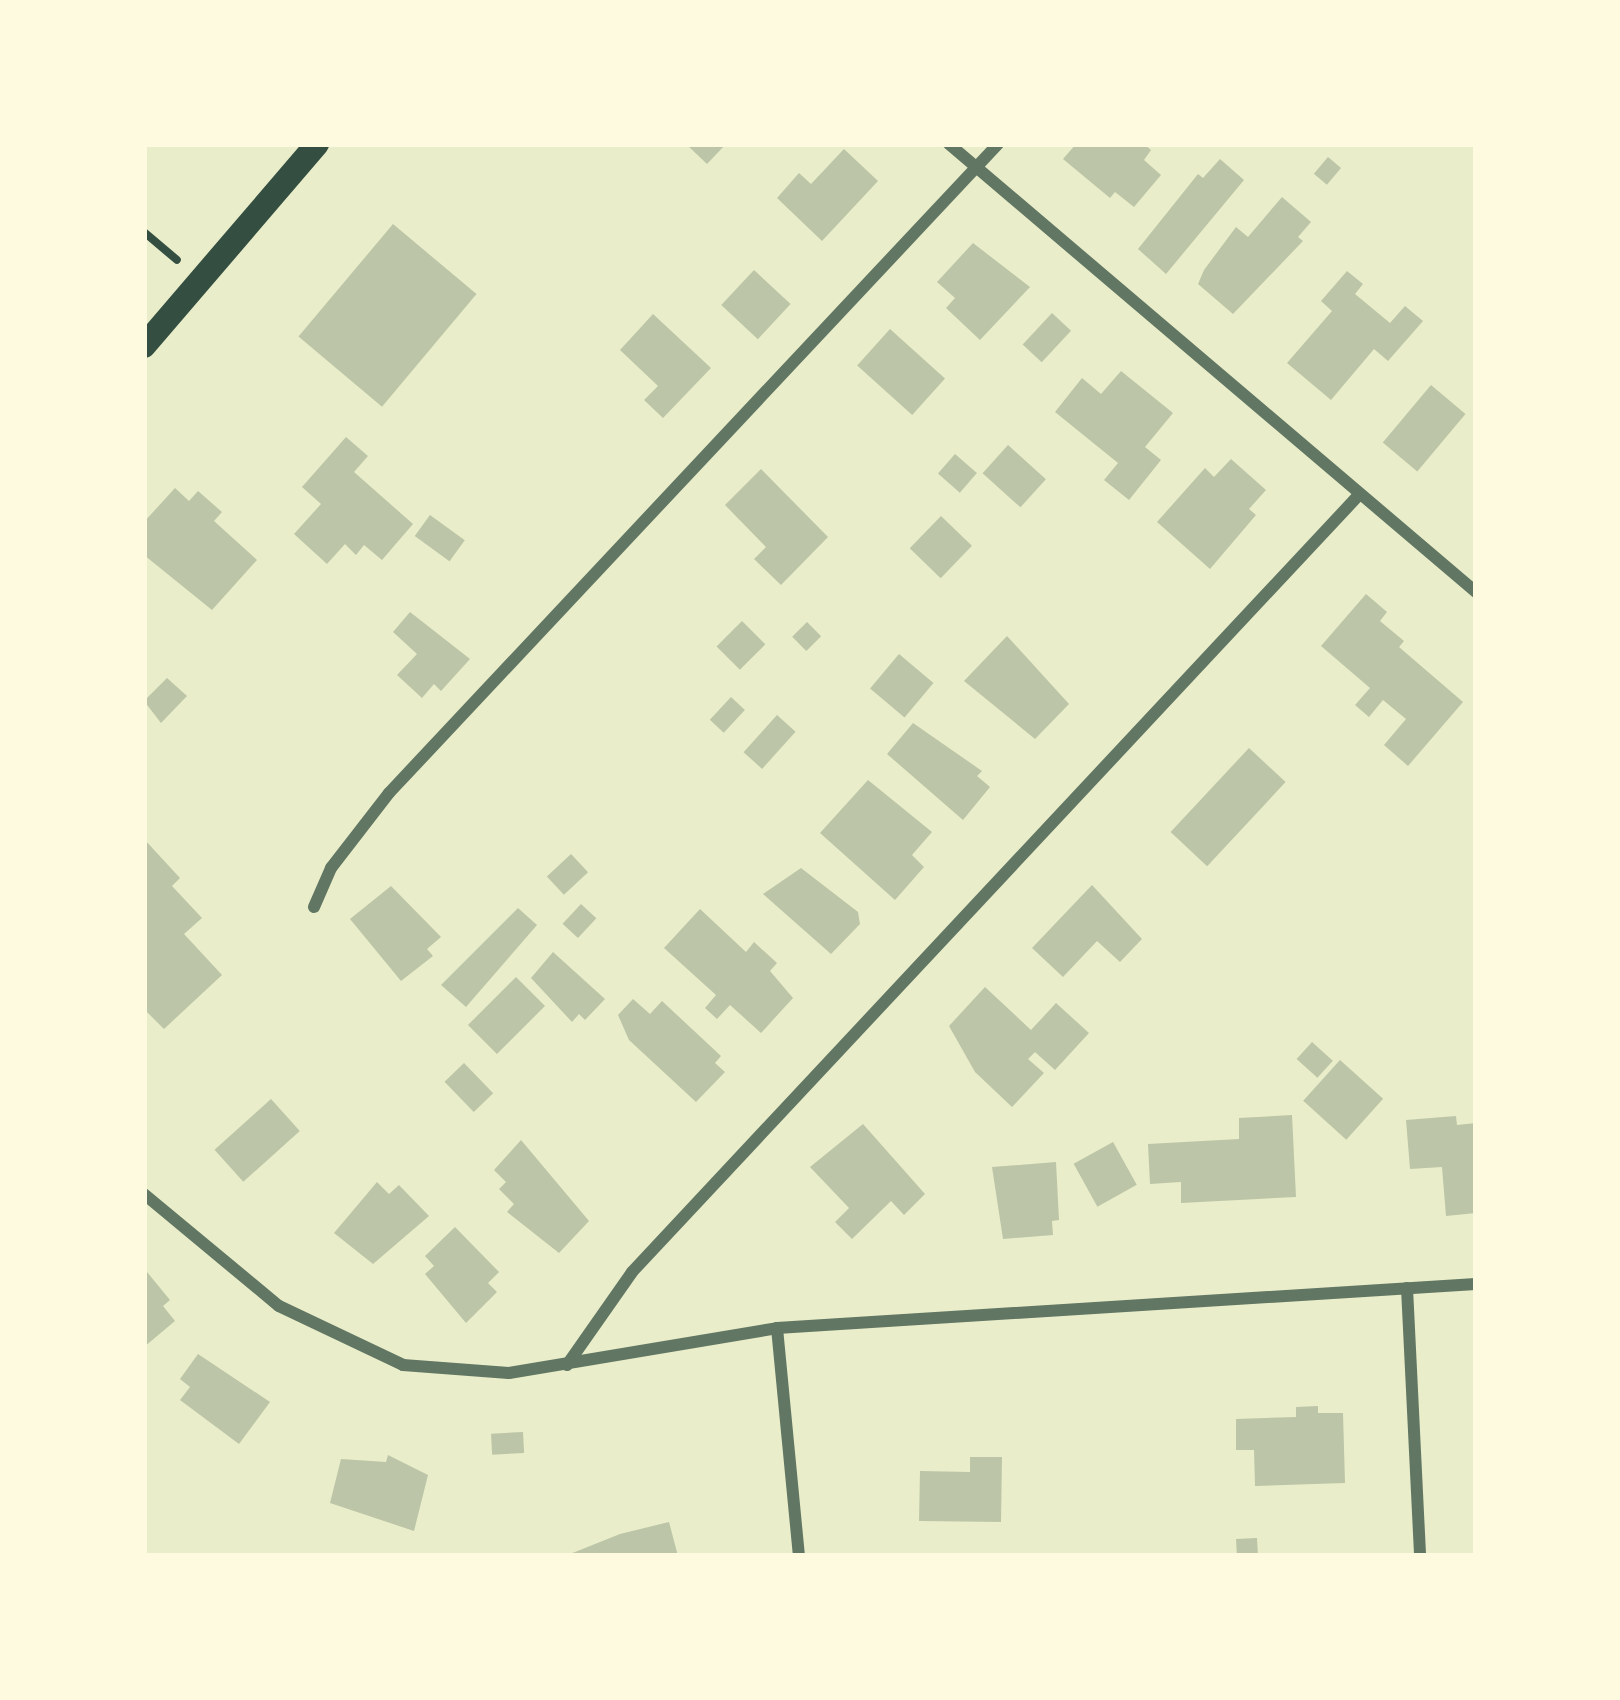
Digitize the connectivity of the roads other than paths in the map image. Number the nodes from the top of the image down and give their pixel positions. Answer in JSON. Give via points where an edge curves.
{"nodes":[{"id":1,"x":317,"y":144,"type":"edge"},
{"id":2,"x":950,"y":144,"type":"edge"},
{"id":3,"x":998,"y":144,"type":"edge"},
{"id":4,"x":976,"y":167,"type":"junction"},
{"id":5,"x":144,"y":346,"type":"edge"},
{"id":6,"x":1358,"y":496,"type":"junction"},
{"id":7,"x":1476,"y":592,"type":"edge"},
{"id":8,"x":314,"y":907,"type":"dead end"},
{"id":9,"x":144,"y":1194,"type":"edge"},
{"id":10,"x":1476,"y":1284,"type":"edge"},
{"id":11,"x":1407,"y":1288,"type":"junction"},
{"id":12,"x":777,"y":1328,"type":"junction"},
{"id":13,"x":567,"y":1365,"type":"junction"},
{"id":14,"x":800,"y":1556,"type":"edge"},
{"id":15,"x":1420,"y":1556,"type":"edge"}],
"edges":[{"from":1,"to":5,"type":"main road"},
{"from":2,"to":4,"type":"street"},
{"from":3,"to":4,"type":"street"},
{"from":4,"to":6,"type":"street"},
{"from":4,"to":8,"type":"street","via":[[389,793],[331,868]]},
{"from":6,"to":7,"type":"street"},
{"from":6,"to":13,"type":"street","via":[[647,1255]]},
{"from":9,"to":13,"type":"street","via":[[224,1268],[335,1338],[403,1365],[456,1374]]},
{"from":10,"to":11,"type":"street"},
{"from":11,"to":12,"type":"street"},
{"from":11,"to":15,"type":"street"},
{"from":12,"to":13,"type":"street"},
{"from":12,"to":14,"type":"street"}]}
